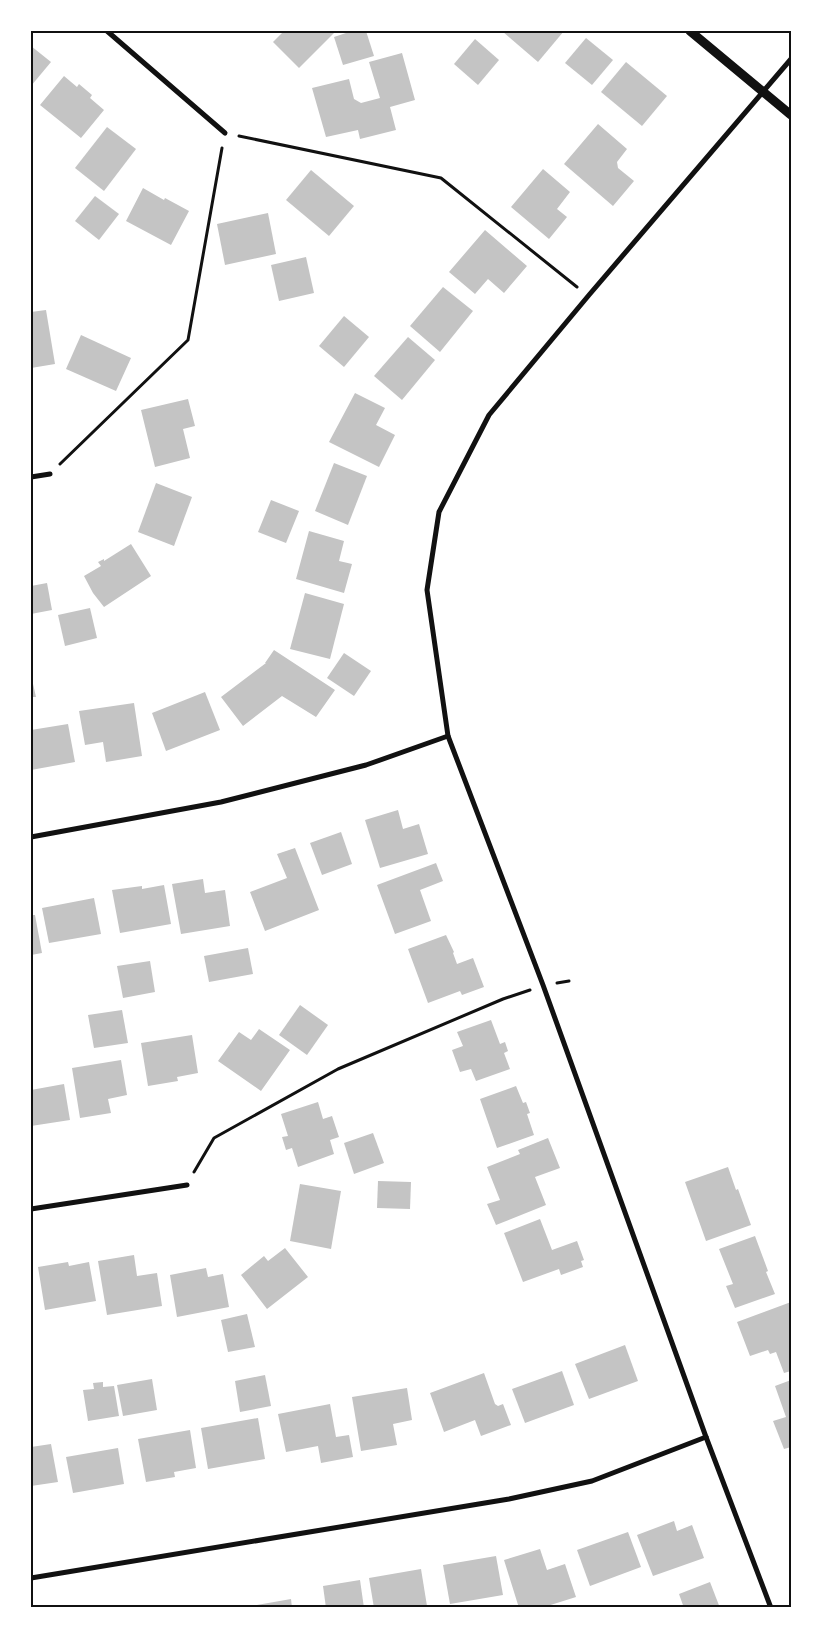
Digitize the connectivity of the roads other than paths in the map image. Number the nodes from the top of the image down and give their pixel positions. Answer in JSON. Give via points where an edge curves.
{"nodes":[{"id":1,"x":107,"y":31,"type":"edge"},
{"id":2,"x":690,"y":31,"type":"edge"},
{"id":3,"x":791,"y":59,"type":"edge"},
{"id":4,"x":764,"y":92,"type":"junction"},
{"id":5,"x":791,"y":115,"type":"edge"},
{"id":6,"x":225,"y":133,"type":"road end"},
{"id":7,"x":50,"y":474,"type":"road end"},
{"id":8,"x":31,"y":477,"type":"edge"},
{"id":9,"x":448,"y":736,"type":"junction"},
{"id":10,"x":31,"y":837,"type":"edge"},
{"id":11,"x":187,"y":1185,"type":"road end"},
{"id":12,"x":31,"y":1209,"type":"edge"},
{"id":13,"x":706,"y":1437,"type":"junction"},
{"id":14,"x":31,"y":1578,"type":"edge"},
{"id":15,"x":771,"y":1608,"type":"edge"}],
"edges":[{"from":1,"to":6,"type":"street"},
{"from":2,"to":4,"type":"street"},
{"from":3,"to":4,"type":"street"},
{"from":4,"to":5,"type":"street"},
{"from":4,"to":9,"type":"street","via":[[489,416],[439,512],[427,590]]},
{"from":7,"to":8,"type":"street"},
{"from":9,"to":10,"type":"street","via":[[366,765],[221,802]]},
{"from":9,"to":13,"type":"street","via":[[543,985]]},
{"from":11,"to":12,"type":"street"},
{"from":13,"to":14,"type":"street","via":[[592,1481],[509,1499]]},
{"from":13,"to":15,"type":"street"}]}
